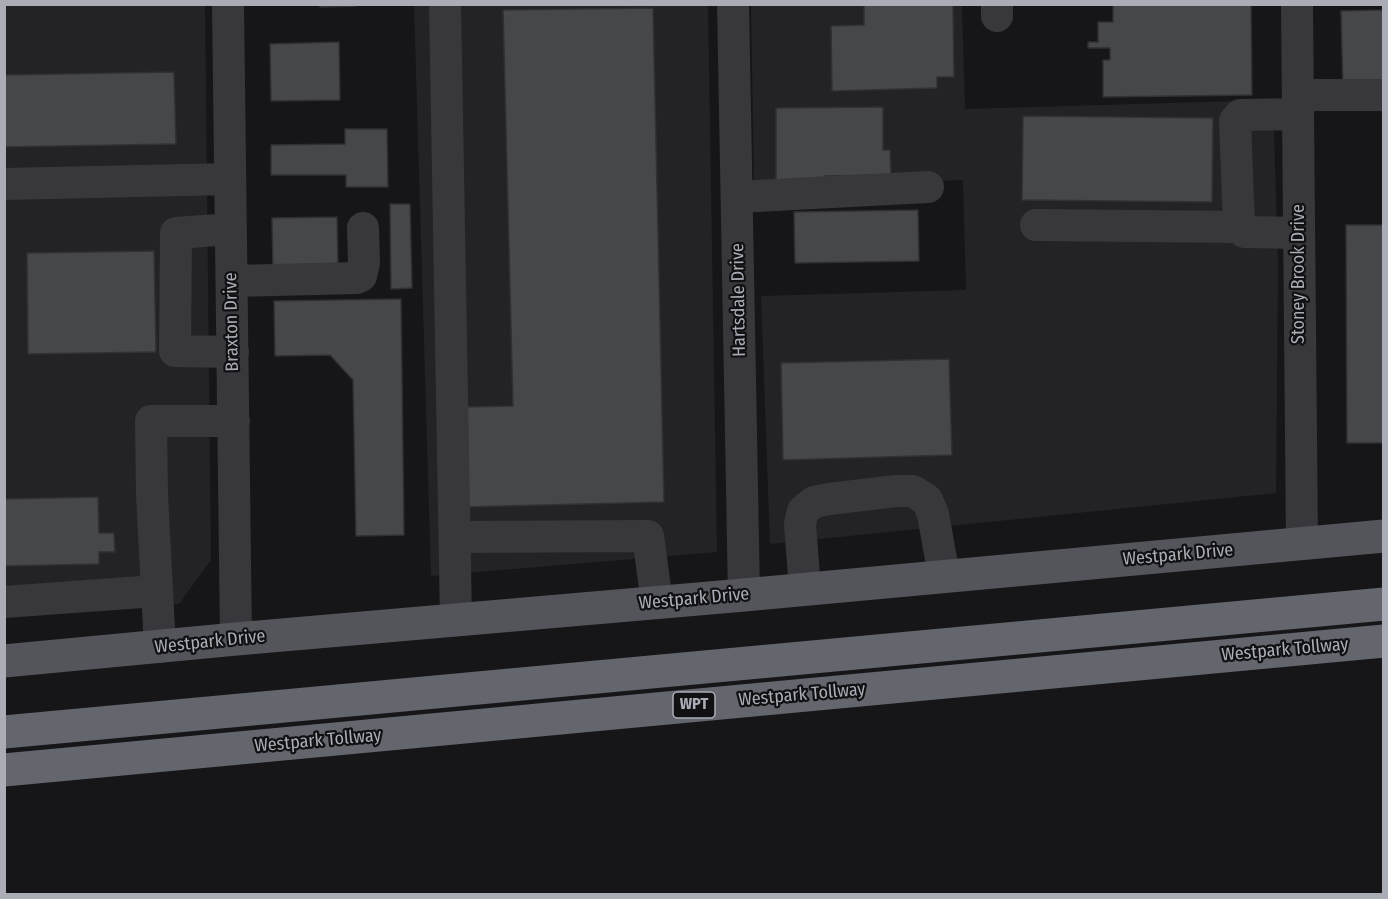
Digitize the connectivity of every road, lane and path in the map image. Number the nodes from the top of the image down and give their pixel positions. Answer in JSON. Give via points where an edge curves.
{"nodes":[{"id":1,"x":228,"y":4,"type":"edge"},
{"id":2,"x":445,"y":4,"type":"edge"},
{"id":3,"x":733,"y":4,"type":"edge"},
{"id":4,"x":1297,"y":4,"type":"edge"},
{"id":5,"x":1383,"y":95,"type":"edge"},
{"id":6,"x":1298,"y":105,"type":"junction"},
{"id":7,"x":230,"y":179,"type":"junction"},
{"id":8,"x":4,"y":184,"type":"edge"},
{"id":9,"x":928,"y":187,"type":"dead end"},
{"id":10,"x":737,"y":197,"type":"junction"},
{"id":11,"x":1035,"y":225,"type":"dead end"},
{"id":12,"x":1239,"y":227,"type":"junction"},
{"id":13,"x":363,"y":228,"type":"dead end"},
{"id":14,"x":231,"y":229,"type":"junction"},
{"id":15,"x":1299,"y":232,"type":"junction"},
{"id":16,"x":232,"y":281,"type":"junction"},
{"id":17,"x":232,"y":352,"type":"junction"},
{"id":18,"x":234,"y":421,"type":"junction"},
{"id":19,"x":1383,"y":536,"type":"edge"},
{"id":20,"x":455,"y":537,"type":"junction"},
{"id":21,"x":1302,"y":543,"type":"junction"},
{"id":22,"x":944,"y":576,"type":"junction"},
{"id":23,"x":805,"y":589,"type":"junction"},
{"id":24,"x":156,"y":591,"type":"junction"},
{"id":25,"x":744,"y":595,"type":"junction"},
{"id":26,"x":4,"y":602,"type":"edge"},
{"id":27,"x":657,"y":603,"type":"junction"},
{"id":28,"x":1383,"y":604,"type":"edge"},
{"id":29,"x":456,"y":620,"type":"junction"},
{"id":30,"x":237,"y":639,"type":"junction"},
{"id":31,"x":1383,"y":641,"type":"edge"},
{"id":32,"x":160,"y":647,"type":"junction"},
{"id":33,"x":4,"y":661,"type":"edge"},
{"id":34,"x":4,"y":732,"type":"edge"},
{"id":35,"x":4,"y":770,"type":"edge"}],
"edges":[{"from":1,"to":7,"type":"street","name":"Braxton Drive"},
{"from":2,"to":20,"type":"street"},
{"from":3,"to":10,"type":"street","name":"Hartsdale Drive"},
{"from":4,"to":6,"type":"street","name":"Stoney Brook Drive"},
{"from":5,"to":6,"type":"street"},
{"from":6,"to":12,"type":"street","via":[[1240,116],[1235,121]]},
{"from":6,"to":15,"type":"street","name":"Stoney Brook Drive"},
{"from":7,"to":8,"type":"street"},
{"from":7,"to":14,"type":"street","name":"Braxton Drive"},
{"from":9,"to":10,"type":"street"},
{"from":10,"to":25,"type":"street","name":"Hartsdale Drive"},
{"from":11,"to":12,"type":"street"},
{"from":12,"to":15,"type":"street","via":[[1244,232]]},
{"from":13,"to":16,"type":"street","via":[[364,263],[357,278]]},
{"from":14,"to":16,"type":"street","name":"Braxton Drive"},
{"from":14,"to":17,"type":"street","via":[[176,233],[175,351]]},
{"from":15,"to":21,"type":"street","name":"Stoney Brook Drive"},
{"from":16,"to":17,"type":"street","name":"Braxton Drive"},
{"from":17,"to":18,"type":"street","name":"Braxton Drive"},
{"from":18,"to":24,"type":"street","via":[[151,421]]},
{"from":18,"to":30,"type":"street","name":"Braxton Drive"},
{"from":19,"to":21,"type":"main road","name":"Westpark Drive"},
{"from":20,"to":27,"type":"street","via":[[648,536]]},
{"from":20,"to":29,"type":"street"},
{"from":21,"to":22,"type":"main road","name":"Westpark Drive"},
{"from":22,"to":23,"type":"main road","name":"Westpark Drive"},
{"from":22,"to":23,"type":"street","via":[[927,500],[913,491],[896,491],[830,498],[814,502],[803,511],[800,524]]},
{"from":23,"to":25,"type":"main road","name":"Westpark Drive"},
{"from":24,"to":26,"type":"street"},
{"from":24,"to":32,"type":"street"},
{"from":25,"to":27,"type":"main road","name":"Westpark Drive"},
{"from":27,"to":29,"type":"main road","name":"Westpark Drive"},
{"from":28,"to":34,"type":"highway","name":"Westpark Tollway","number":"WPT"},
{"from":29,"to":30,"type":"main road","name":"Westpark Drive"},
{"from":30,"to":32,"type":"main road","name":"Westpark Drive"},
{"from":31,"to":35,"type":"highway","name":"Westpark Tollway","number":"WPT"},
{"from":32,"to":33,"type":"main road","name":"Westpark Drive"}]}
